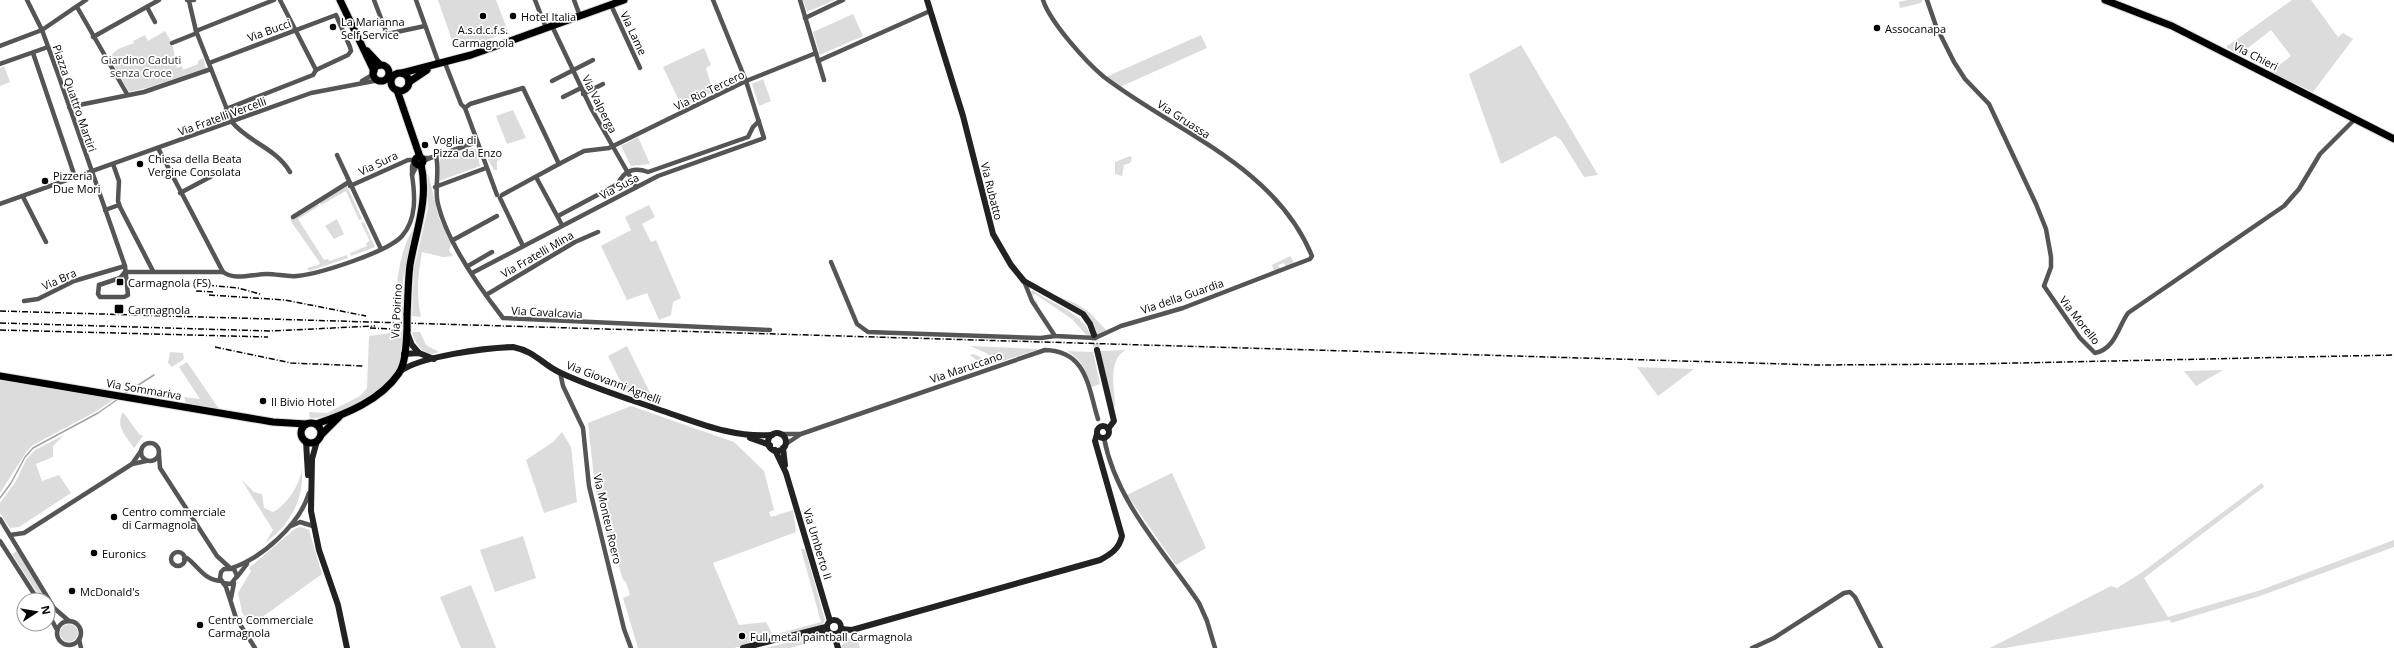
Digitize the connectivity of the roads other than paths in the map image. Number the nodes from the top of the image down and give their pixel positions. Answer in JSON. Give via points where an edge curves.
{"nodes":[{"id":1,"x":27,"y":0,"type":"edge"},
{"id":2,"x":86,"y":0,"type":"edge"},
{"id":3,"x":158,"y":0,"type":"edge"},
{"id":4,"x":191,"y":0,"type":"edge"},
{"id":5,"x":274,"y":0,"type":"edge"},
{"id":6,"x":280,"y":0,"type":"edge"},
{"id":7,"x":340,"y":0,"type":"edge"},
{"id":8,"x":374,"y":0,"type":"edge"},
{"id":9,"x":416,"y":0,"type":"edge"},
{"id":10,"x":535,"y":0,"type":"edge"},
{"id":11,"x":574,"y":0,"type":"edge"},
{"id":12,"x":624,"y":0,"type":"edge"},
{"id":13,"x":713,"y":0,"type":"edge"},
{"id":14,"x":800,"y":0,"type":"edge"},
{"id":15,"x":842,"y":0,"type":"edge"},
{"id":16,"x":927,"y":0,"type":"edge"},
{"id":17,"x":1043,"y":0,"type":"edge"},
{"id":18,"x":1927,"y":0,"type":"edge"},
{"id":19,"x":2105,"y":0,"type":"edge"},
{"id":20,"x":611,"y":5,"type":"junction"},
{"id":21,"x":76,"y":7,"type":"junction"},
{"id":22,"x":147,"y":7,"type":"junction"},
{"id":23,"x":930,"y":11,"type":"junction"},
{"id":24,"x":580,"y":16,"type":"junction"},
{"id":25,"x":805,"y":18,"type":"junction"},
{"id":26,"x":155,"y":22,"type":"dead end"},
{"id":27,"x":425,"y":26,"type":"junction"},
{"id":28,"x":549,"y":27,"type":"junction"},
{"id":29,"x":296,"y":29,"type":"junction"},
{"id":30,"x":42,"y":30,"type":"junction"},
{"id":31,"x":197,"y":32,"type":"junction"},
{"id":32,"x":93,"y":37,"type":"junction"},
{"id":33,"x":172,"y":43,"type":"dead end"},
{"id":34,"x":0,"y":46,"type":"edge"},
{"id":35,"x":48,"y":47,"type":"junction"},
{"id":36,"x":365,"y":49,"type":"junction"},
{"id":37,"x":32,"y":53,"type":"junction"},
{"id":38,"x":816,"y":53,"type":"junction"},
{"id":39,"x":593,"y":60,"type":"dead end"},
{"id":40,"x":818,"y":61,"type":"junction"},
{"id":41,"x":209,"y":63,"type":"junction"},
{"id":42,"x":0,"y":64,"type":"edge"},
{"id":43,"x":439,"y":64,"type":"junction"},
{"id":44,"x":380,"y":65,"type":"junction"},
{"id":45,"x":640,"y":68,"type":"dead end"},
{"id":46,"x":211,"y":70,"type":"junction"},
{"id":47,"x":316,"y":70,"type":"junction"},
{"id":48,"x":388,"y":70,"type":"junction"},
{"id":49,"x":572,"y":70,"type":"junction"},
{"id":50,"x":400,"y":74,"type":"junction"},
{"id":51,"x":378,"y":76,"type":"junction"},
{"id":52,"x":824,"y":80,"type":"dead end"},
{"id":53,"x":746,"y":81,"type":"junction"},
{"id":54,"x":409,"y":82,"type":"junction"},
{"id":55,"x":552,"y":82,"type":"dead end"},
{"id":56,"x":392,"y":83,"type":"junction"},
{"id":57,"x":603,"y":84,"type":"dead end"},
{"id":58,"x":581,"y":88,"type":"junction"},
{"id":59,"x":397,"y":90,"type":"junction"},
{"id":60,"x":405,"y":90,"type":"junction"},
{"id":61,"x":127,"y":94,"type":"junction"},
{"id":62,"x":583,"y":94,"type":"junction"},
{"id":63,"x":563,"y":97,"type":"dead end"},
{"id":64,"x":69,"y":107,"type":"junction"},
{"id":65,"x":465,"y":108,"type":"junction"},
{"id":66,"x":226,"y":109,"type":"junction"},
{"id":67,"x":405,"y":114,"type":"junction"},
{"id":68,"x":2355,"y":119,"type":"junction"},
{"id":69,"x":759,"y":121,"type":"junction"},
{"id":70,"x":232,"y":122,"type":"junction"},
{"id":71,"x":2394,"y":139,"type":"edge"},
{"id":72,"x":477,"y":142,"type":"junction"},
{"id":73,"x":612,"y":147,"type":"junction"},
{"id":74,"x":158,"y":148,"type":"junction"},
{"id":75,"x":336,"y":155,"type":"dead end"},
{"id":76,"x":436,"y":156,"type":"junction"},
{"id":77,"x":419,"y":161,"type":"junction"},
{"id":78,"x":113,"y":164,"type":"junction"},
{"id":79,"x":559,"y":164,"type":"junction"},
{"id":80,"x":486,"y":168,"type":"junction"},
{"id":81,"x":91,"y":171,"type":"junction"},
{"id":82,"x":290,"y":172,"type":"dead end"},
{"id":83,"x":628,"y":172,"type":"junction"},
{"id":84,"x":212,"y":176,"type":"dead end"},
{"id":85,"x":75,"y":177,"type":"junction"},
{"id":86,"x":536,"y":177,"type":"junction"},
{"id":87,"x":349,"y":184,"type":"junction"},
{"id":88,"x":435,"y":187,"type":"junction"},
{"id":89,"x":636,"y":187,"type":"junction"},
{"id":90,"x":180,"y":193,"type":"junction"},
{"id":91,"x":500,"y":195,"type":"junction"},
{"id":92,"x":23,"y":197,"type":"junction"},
{"id":93,"x":0,"y":204,"type":"edge"},
{"id":94,"x":119,"y":205,"type":"junction"},
{"id":95,"x":105,"y":210,"type":"junction"},
{"id":96,"x":497,"y":216,"type":"dead end"},
{"id":97,"x":558,"y":216,"type":"junction"},
{"id":98,"x":292,"y":217,"type":"dead end"},
{"id":99,"x":562,"y":225,"type":"junction"},
{"id":100,"x":598,"y":232,"type":"dead end"},
{"id":101,"x":453,"y":240,"type":"junction"},
{"id":102,"x":46,"y":242,"type":"dead end"},
{"id":103,"x":523,"y":246,"type":"junction"},
{"id":104,"x":381,"y":249,"type":"junction"},
{"id":105,"x":492,"y":252,"type":"dead end"},
{"id":106,"x":1312,"y":256,"type":"joint"},
{"id":107,"x":830,"y":262,"type":"dead end"},
{"id":108,"x":125,"y":266,"type":"junction"},
{"id":109,"x":468,"y":266,"type":"junction"},
{"id":110,"x":153,"y":271,"type":"junction"},
{"id":111,"x":125,"y":272,"type":"junction"},
{"id":112,"x":222,"y":272,"type":"junction"},
{"id":113,"x":472,"y":272,"type":"junction"},
{"id":114,"x":93,"y":277,"type":"junction"},
{"id":115,"x":1024,"y":281,"type":"junction"},
{"id":116,"x":99,"y":285,"type":"junction"},
{"id":117,"x":486,"y":295,"type":"junction"},
{"id":118,"x":24,"y":301,"type":"dead end"},
{"id":119,"x":407,"y":330,"type":"junction"},
{"id":120,"x":770,"y":330,"type":"dead end"},
{"id":121,"x":1094,"y":335,"type":"tunnel mouth"},
{"id":122,"x":1055,"y":336,"type":"junction"},
{"id":123,"x":1097,"y":350,"type":"tunnel mouth"},
{"id":124,"x":419,"y":353,"type":"junction"},
{"id":125,"x":404,"y":355,"type":"junction"},
{"id":126,"x":434,"y":359,"type":"junction"},
{"id":127,"x":416,"y":364,"type":"junction"},
{"id":128,"x":400,"y":372,"type":"junction"},
{"id":129,"x":560,"y":372,"type":"junction"},
{"id":130,"x":0,"y":376,"type":"edge"},
{"id":131,"x":342,"y":414,"type":"junction"},
{"id":132,"x":1098,"y":419,"type":"dead end"},
{"id":133,"x":284,"y":423,"type":"junction"},
{"id":134,"x":306,"y":424,"type":"junction"},
{"id":135,"x":316,"y":424,"type":"junction"},
{"id":136,"x":1108,"y":429,"type":"junction"},
{"id":137,"x":302,"y":434,"type":"junction"},
{"id":138,"x":782,"y":434,"type":"junction"},
{"id":139,"x":801,"y":434,"type":"junction"},
{"id":140,"x":1097,"y":434,"type":"junction"},
{"id":141,"x":743,"y":435,"type":"junction"},
{"id":142,"x":772,"y":435,"type":"junction"},
{"id":143,"x":319,"y":438,"type":"junction"},
{"id":144,"x":1104,"y":438,"type":"junction"},
{"id":145,"x":306,"y":441,"type":"junction"},
{"id":146,"x":784,"y":446,"type":"junction"},
{"id":147,"x":772,"y":448,"type":"junction"},
{"id":148,"x":141,"y":451,"type":"junction"},
{"id":149,"x":159,"y":455,"type":"junction"},
{"id":150,"x":148,"y":461,"type":"junction"},
{"id":151,"x":132,"y":464,"type":"junction"},
{"id":152,"x":160,"y":468,"type":"junction"},
{"id":153,"x":786,"y":473,"type":"junction"},
{"id":154,"x":309,"y":493,"type":"junction"},
{"id":155,"x":311,"y":504,"type":"junction"},
{"id":156,"x":0,"y":519,"type":"edge"},
{"id":157,"x":314,"y":526,"type":"junction"},
{"id":158,"x":288,"y":528,"type":"junction"},
{"id":159,"x":24,"y":533,"type":"junction"},
{"id":160,"x":10,"y":535,"type":"junction"},
{"id":161,"x":0,"y":541,"type":"edge"},
{"id":162,"x":16,"y":545,"type":"junction"},
{"id":163,"x":217,"y":556,"type":"junction"},
{"id":164,"x":251,"y":560,"type":"junction"},
{"id":165,"x":183,"y":561,"type":"dead end"},
{"id":166,"x":231,"y":568,"type":"junction"},
{"id":167,"x":220,"y":575,"type":"junction"},
{"id":168,"x":237,"y":578,"type":"junction"},
{"id":169,"x":210,"y":579,"type":"junction"},
{"id":170,"x":222,"y":582,"type":"junction"},
{"id":171,"x":234,"y":583,"type":"junction"},
{"id":172,"x":33,"y":592,"type":"edge"},
{"id":173,"x":232,"y":607,"type":"junction"},
{"id":174,"x":69,"y":620,"type":"junction"},
{"id":175,"x":830,"y":621,"type":"junction"},
{"id":176,"x":841,"y":629,"type":"junction"},
{"id":177,"x":57,"y":630,"type":"joint"},
{"id":178,"x":830,"y":632,"type":"junction"},
{"id":179,"x":80,"y":639,"type":"junction"},
{"id":180,"x":66,"y":644,"type":"junction"},
{"id":181,"x":70,"y":648,"type":"edge"},
{"id":182,"x":81,"y":648,"type":"edge"},
{"id":183,"x":256,"y":648,"type":"edge"},
{"id":184,"x":347,"y":648,"type":"edge"},
{"id":185,"x":631,"y":648,"type":"edge"},
{"id":186,"x":743,"y":648,"type":"edge"},
{"id":187,"x":756,"y":648,"type":"edge"},
{"id":188,"x":838,"y":648,"type":"edge"},
{"id":189,"x":1215,"y":648,"type":"edge"},
{"id":190,"x":1752,"y":648,"type":"edge"},
{"id":191,"x":1881,"y":648,"type":"edge"}],
"edges":[{"from":1,"to":30,"type":"street","name":"Piazza Quattro Martiri"},
{"from":2,"to":21,"type":"street"},
{"from":3,"to":22,"type":"street"},
{"from":4,"to":31,"type":"street"},
{"from":5,"to":31,"type":"street"},
{"from":6,"to":29,"type":"street"},
{"from":7,"to":36,"type":"main road"},
{"from":8,"to":27,"type":"street","via":[[387,34]]},
{"from":9,"to":27,"type":"street"},
{"from":10,"to":28,"type":"street","name":"Via Valperga"},
{"from":11,"to":24,"type":"street"},
{"from":12,"to":20,"type":"main road"},
{"from":13,"to":53,"type":"street","name":"Via Susa"},
{"from":14,"to":25,"type":"street"},
{"from":15,"to":25,"type":"street"},
{"from":16,"to":23,"type":"street","name":"Via Rubatto"},
{"from":17,"to":106,"type":"street","name":"Via Gruassa","via":[[1051,16],[1099,73],[1126,93],[1208,144],[1275,197]]},
{"from":18,"to":68,"type":"street","name":"Via Morello","via":[[1936,26],[1954,62],[1965,79],[1989,104],[2036,204],[2046,229],[2051,257],[2051,267],[2044,286],[2080,338],[2095,353],[2113,341],[2128,313],[2292,199],[2320,154]]},
{"from":19,"to":68,"type":"main road","name":"Via Chieri","via":[[2172,26]]},
{"from":20,"to":24,"type":"main road"},
{"from":20,"to":45,"type":"street","name":"Via Lame"},
{"from":21,"to":30,"type":"street"},
{"from":21,"to":32,"type":"street"},
{"from":22,"to":26,"type":"street"},
{"from":22,"to":32,"type":"street"},
{"from":23,"to":40,"type":"street"},
{"from":23,"to":115,"type":"street","name":"Via Rubatto","via":[[963,116],[990,227]]},
{"from":24,"to":28,"type":"main road"},
{"from":25,"to":38,"type":"street"},
{"from":27,"to":43,"type":"street"},
{"from":28,"to":43,"type":"main road","via":[[471,56]]},
{"from":28,"to":49,"type":"street","name":"Via Valperga"},
{"from":29,"to":41,"type":"street","name":"Via Bucci"},
{"from":29,"to":47,"type":"street"},
{"from":29,"to":47,"type":"street","name":"Via Bucci","via":[[305,28],[336,15],[351,51],[348,55]]},
{"from":30,"to":34,"type":"street"},
{"from":30,"to":35,"type":"street","name":"Piazza Quattro Martiri"},
{"from":31,"to":33,"type":"street"},
{"from":31,"to":41,"type":"street"},
{"from":32,"to":61,"type":"street"},
{"from":35,"to":37,"type":"street"},
{"from":35,"to":64,"type":"street","name":"Piazza Quattro Martiri"},
{"from":36,"to":44,"type":"main road"},
{"from":36,"to":51,"type":"main road"},
{"from":37,"to":42,"type":"street"},
{"from":37,"to":85,"type":"street"},
{"from":38,"to":40,"type":"street"},
{"from":38,"to":53,"type":"street","name":"Via Rio Tercero"},
{"from":39,"to":49,"type":"street"},
{"from":40,"to":52,"type":"street"},
{"from":41,"to":46,"type":"street"},
{"from":43,"to":50,"type":"main road"},
{"from":43,"to":54,"type":"main road"},
{"from":43,"to":65,"type":"street"},
{"from":44,"to":48,"type":"main road"},
{"from":44,"to":51,"type":"main road"},
{"from":46,"to":61,"type":"street","via":[[156,88]]},
{"from":46,"to":66,"type":"street"},
{"from":47,"to":66,"type":"street","via":[[313,75]]},
{"from":48,"to":50,"type":"main road"},
{"from":48,"to":51,"type":"main road","via":[[388,77]]},
{"from":49,"to":55,"type":"street"},
{"from":49,"to":58,"type":"street","name":"Via Valperga"},
{"from":50,"to":54,"type":"main road","via":[[407,76]]},
{"from":50,"to":56,"type":"main road","via":[[392,78]]},
{"from":51,"to":56,"type":"main road"},
{"from":51,"to":70,"type":"street","name":"Via Fratelli Vercelli","via":[[311,93]]},
{"from":53,"to":69,"type":"street","name":"Via Susa"},
{"from":53,"to":73,"type":"street","name":"Via Rio Tercero"},
{"from":54,"to":60,"type":"main road"},
{"from":56,"to":59,"type":"main road"},
{"from":57,"to":62,"type":"street"},
{"from":58,"to":62,"type":"street","name":"Via Valperga"},
{"from":58,"to":63,"type":"street"},
{"from":59,"to":60,"type":"main road"},
{"from":59,"to":67,"type":"main road","name":"Via Poirino"},
{"from":60,"to":67,"type":"main road","name":"Via Poirino"},
{"from":61,"to":64,"type":"street"},
{"from":62,"to":73,"type":"street","name":"Via Valperga"},
{"from":64,"to":81,"type":"street","name":"Piazza Quattro Martiri"},
{"from":65,"to":72,"type":"street"},
{"from":65,"to":79,"type":"street","via":[[470,104],[522,88]]},
{"from":66,"to":70,"type":"street"},
{"from":67,"to":77,"type":"main road","name":"Via Poirino"},
{"from":68,"to":71,"type":"main road","name":"Via Chieri"},
{"from":69,"to":83,"type":"street","name":"Via Susa","via":[[748,137],[648,172],[640,169]]},
{"from":69,"to":89,"type":"street","name":"Via Susa","via":[[764,138],[658,176]]},
{"from":70,"to":74,"type":"street","name":"Via Fratelli Vercelli"},
{"from":70,"to":82,"type":"street","via":[[238,130],[278,155]]},
{"from":72,"to":76,"type":"street","name":"Via Sura"},
{"from":72,"to":80,"type":"street"},
{"from":73,"to":79,"type":"street","name":"Via Rio Tercero","via":[[584,151]]},
{"from":73,"to":83,"type":"street","name":"Via Valperga"},
{"from":74,"to":78,"type":"street","name":"Via Fratelli Vercelli"},
{"from":74,"to":90,"type":"street"},
{"from":75,"to":87,"type":"street"},
{"from":76,"to":77,"type":"street","name":"Via Sura"},
{"from":76,"to":88,"type":"street","name":"Via Cavalcavia","via":[[438,164]]},
{"from":77,"to":87,"type":"street","name":"Via Sura","via":[[405,161]]},
{"from":77,"to":104,"type":"street","via":[[412,175],[415,198],[408,226],[396,242]]},
{"from":77,"to":119,"type":"main road","name":"Via Poirino","bridge":true,"via":[[423,180],[423,206],[410,264]]},
{"from":78,"to":81,"type":"street","name":"Via Fratelli Vercelli"},
{"from":78,"to":94,"type":"street","via":[[119,181]]},
{"from":79,"to":86,"type":"street","name":"Via Rio Tercero"},
{"from":80,"to":88,"type":"street"},
{"from":80,"to":91,"type":"street"},
{"from":81,"to":85,"type":"street","name":"Via Fratelli Vercelli"},
{"from":81,"to":95,"type":"street","name":"Piazza Quattro Martiri"},
{"from":83,"to":89,"type":"street","name":"Via Valperga"},
{"from":83,"to":97,"type":"street","name":"Via Susa","via":[[618,184]]},
{"from":84,"to":90,"type":"street"},
{"from":85,"to":92,"type":"street","name":"Via Fratelli Vercelli"},
{"from":86,"to":91,"type":"street","name":"Via Rio Tercero"},
{"from":86,"to":97,"type":"street"},
{"from":87,"to":98,"type":"street","name":"Via Sura"},
{"from":87,"to":104,"type":"street"},
{"from":88,"to":101,"type":"street","name":"Via Cavalcavia","via":[[438,205]]},
{"from":89,"to":99,"type":"street","name":"Via Susa"},
{"from":90,"to":112,"type":"street"},
{"from":91,"to":103,"type":"street","via":[[502,206]]},
{"from":92,"to":93,"type":"street","name":"Via Fratelli Vercelli"},
{"from":92,"to":102,"type":"street"},
{"from":94,"to":95,"type":"street"},
{"from":94,"to":110,"type":"street"},
{"from":95,"to":108,"type":"street","name":"Piazza Quattro Martiri"},
{"from":96,"to":101,"type":"street"},
{"from":97,"to":99,"type":"street"},
{"from":99,"to":103,"type":"street","name":"Via Susa"},
{"from":100,"to":117,"type":"street","name":"Via Fratelli Mina","via":[[575,242]]},
{"from":101,"to":109,"type":"street","name":"Via Cavalcavia"},
{"from":103,"to":113,"type":"street","name":"Via Susa"},
{"from":104,"to":112,"type":"street","via":[[314,274],[292,277],[267,274],[240,277]]},
{"from":105,"to":109,"type":"street"},
{"from":106,"to":122,"type":"street","name":"Via della Guardia","via":[[1310,259],[1205,300],[1121,326],[1096,338]]},
{"from":107,"to":122,"type":"street","name":"Via della Guardia","via":[[857,324],[868,332],[1042,338]]},
{"from":108,"to":111,"type":"street","name":"Piazza Quattro Martiri"},
{"from":108,"to":114,"type":"street","name":"Via Bra"},
{"from":109,"to":113,"type":"street","name":"Via Cavalcavia"},
{"from":110,"to":111,"type":"street"},
{"from":110,"to":112,"type":"street"},
{"from":111,"to":116,"type":"street","via":[[120,278]]},
{"from":111,"to":116,"type":"street","name":"Piazza Quattro Martiri","via":[[128,291],[126,297],[100,297]]},
{"from":113,"to":117,"type":"street","name":"Via Cavalcavia"},
{"from":114,"to":116,"type":"street"},
{"from":114,"to":118,"type":"street","name":"Via Bra","via":[[74,281],[38,299]]},
{"from":115,"to":121,"type":"street","name":"Via Rubatto","via":[[1083,314]]},
{"from":115,"to":122,"type":"street","via":[[1032,301]]},
{"from":117,"to":120,"type":"street","name":"Via Cavalcavia","via":[[506,319]]},
{"from":119,"to":124,"type":"street","via":[[412,345]]},
{"from":119,"to":125,"type":"main road","name":"Via Poirino"},
{"from":123,"to":136,"type":"street","via":[[1114,421]]},
{"from":124,"to":125,"type":"street"},
{"from":124,"to":126,"type":"street"},
{"from":125,"to":127,"type":"street","via":[[407,362]]},
{"from":125,"to":128,"type":"main road","name":"Via Poirino"},
{"from":126,"to":127,"type":"street","name":"Via Giovanni Agnelli"},
{"from":126,"to":129,"type":"street","name":"Via Giovanni Agnelli","via":[[513,347],[538,356]]},
{"from":127,"to":128,"type":"street","name":"Via Giovanni Agnelli"},
{"from":128,"to":131,"type":"main road","name":"Via Poirino","via":[[382,391]]},
{"from":129,"to":141,"type":"street","name":"Via Giovanni Agnelli","via":[[640,403]]},
{"from":129,"to":185,"type":"street","name":"Via Monteu Roero","via":[[563,386],[583,428],[589,486],[624,629]]},
{"from":130,"to":133,"type":"main road","name":"Via Sommariva"},
{"from":131,"to":135,"type":"main road","name":"Via Poirino"},
{"from":131,"to":143,"type":"main road","name":"Via Poirino"},
{"from":132,"to":139,"type":"street","name":"Via Maruccano","via":[[1080,365],[1064,352],[1045,350]]},
{"from":133,"to":134,"type":"main road","name":"Via Sommariva"},
{"from":133,"to":137,"type":"main road","name":"Via Sommariva"},
{"from":134,"to":135,"type":"main road","name":"Via Poirino"},
{"from":134,"to":137,"type":"main road"},
{"from":135,"to":143,"type":"main road","via":[[320,428]]},
{"from":136,"to":140,"type":"street","via":[[1101,426]]},
{"from":136,"to":144,"type":"street","via":[[1109,433]]},
{"from":137,"to":145,"type":"main road"},
{"from":138,"to":139,"type":"street","name":"Via Maruccano"},
{"from":138,"to":142,"type":"street"},
{"from":138,"to":146,"type":"street","via":[[786,440]]},
{"from":139,"to":146,"type":"street","name":"Via Maruccano"},
{"from":140,"to":144,"type":"street"},
{"from":140,"to":176,"type":"street","via":[[1095,441],[1122,536],[1111,554],[1100,560],[852,630]]},
{"from":141,"to":142,"type":"street","name":"Via Giovanni Agnelli"},
{"from":141,"to":147,"type":"street","name":"Via Giovanni Agnelli"},
{"from":142,"to":147,"type":"street","via":[[769,441]]},
{"from":143,"to":145,"type":"main road"},
{"from":143,"to":155,"type":"street","via":[[312,459]]},
{"from":144,"to":189,"type":"street","via":[[1113,472],[1123,493],[1199,603]]},
{"from":145,"to":154,"type":"street"},
{"from":146,"to":147,"type":"street"},
{"from":146,"to":153,"type":"street","name":"Via Umberto II"},
{"from":147,"to":153,"type":"street","name":"Via Umberto II"},
{"from":148,"to":149,"type":"street","via":[[146,444],[152,443],[159,449]]},
{"from":148,"to":150,"type":"street","via":[[142,457]]},
{"from":148,"to":151,"type":"street"},
{"from":149,"to":150,"type":"street","via":[[155,460]]},
{"from":149,"to":152,"type":"street"},
{"from":150,"to":151,"type":"street"},
{"from":150,"to":152,"type":"street"},
{"from":151,"to":159,"type":"street"},
{"from":152,"to":163,"type":"street"},
{"from":153,"to":175,"type":"street","name":"Via Umberto II"},
{"from":154,"to":155,"type":"street"},
{"from":154,"to":158,"type":"street","via":[[300,514]]},
{"from":155,"to":157,"type":"street"},
{"from":156,"to":160,"type":"street"},
{"from":157,"to":158,"type":"street","via":[[300,522]]},
{"from":157,"to":184,"type":"street","via":[[338,606]]},
{"from":158,"to":164,"type":"street"},
{"from":159,"to":160,"type":"street"},
{"from":159,"to":162,"type":"street"},
{"from":160,"to":162,"type":"street"},
{"from":161,"to":172,"type":"street"},
{"from":162,"to":174,"type":"street","via":[[54,608]]},
{"from":163,"to":166,"type":"street"},
{"from":163,"to":167,"type":"street"},
{"from":164,"to":166,"type":"street"},
{"from":164,"to":168,"type":"street"},
{"from":165,"to":169,"type":"street","via":[[192,561]]},
{"from":166,"to":167,"type":"street","via":[[224,569]]},
{"from":166,"to":168,"type":"street","via":[[237,573]]},
{"from":167,"to":169,"type":"street"},
{"from":167,"to":170,"type":"street"},
{"from":168,"to":171,"type":"street"},
{"from":169,"to":170,"type":"street"},
{"from":170,"to":171,"type":"street","via":[[229,585]]},
{"from":170,"to":173,"type":"street"},
{"from":171,"to":173,"type":"street","via":[[230,595]]},
{"from":173,"to":183,"type":"street","via":[[240,626]]},
{"from":174,"to":177,"type":"street","via":[[61,623]]},
{"from":174,"to":179,"type":"street","via":[[76,622],[80,628]]},
{"from":175,"to":176,"type":"street","via":[[837,620]]},
{"from":175,"to":178,"type":"street"},
{"from":176,"to":178,"type":"street"},
{"from":177,"to":180,"type":"street","via":[[60,640]]},
{"from":178,"to":186,"type":"street"},
{"from":178,"to":187,"type":"street"},
{"from":178,"to":188,"type":"street"},
{"from":179,"to":180,"type":"street","via":[[72,644]]},
{"from":179,"to":182,"type":"street"},
{"from":180,"to":181,"type":"street"},
{"from":190,"to":191,"type":"street","via":[[1774,638],[1844,593],[1850,592]]}]}
